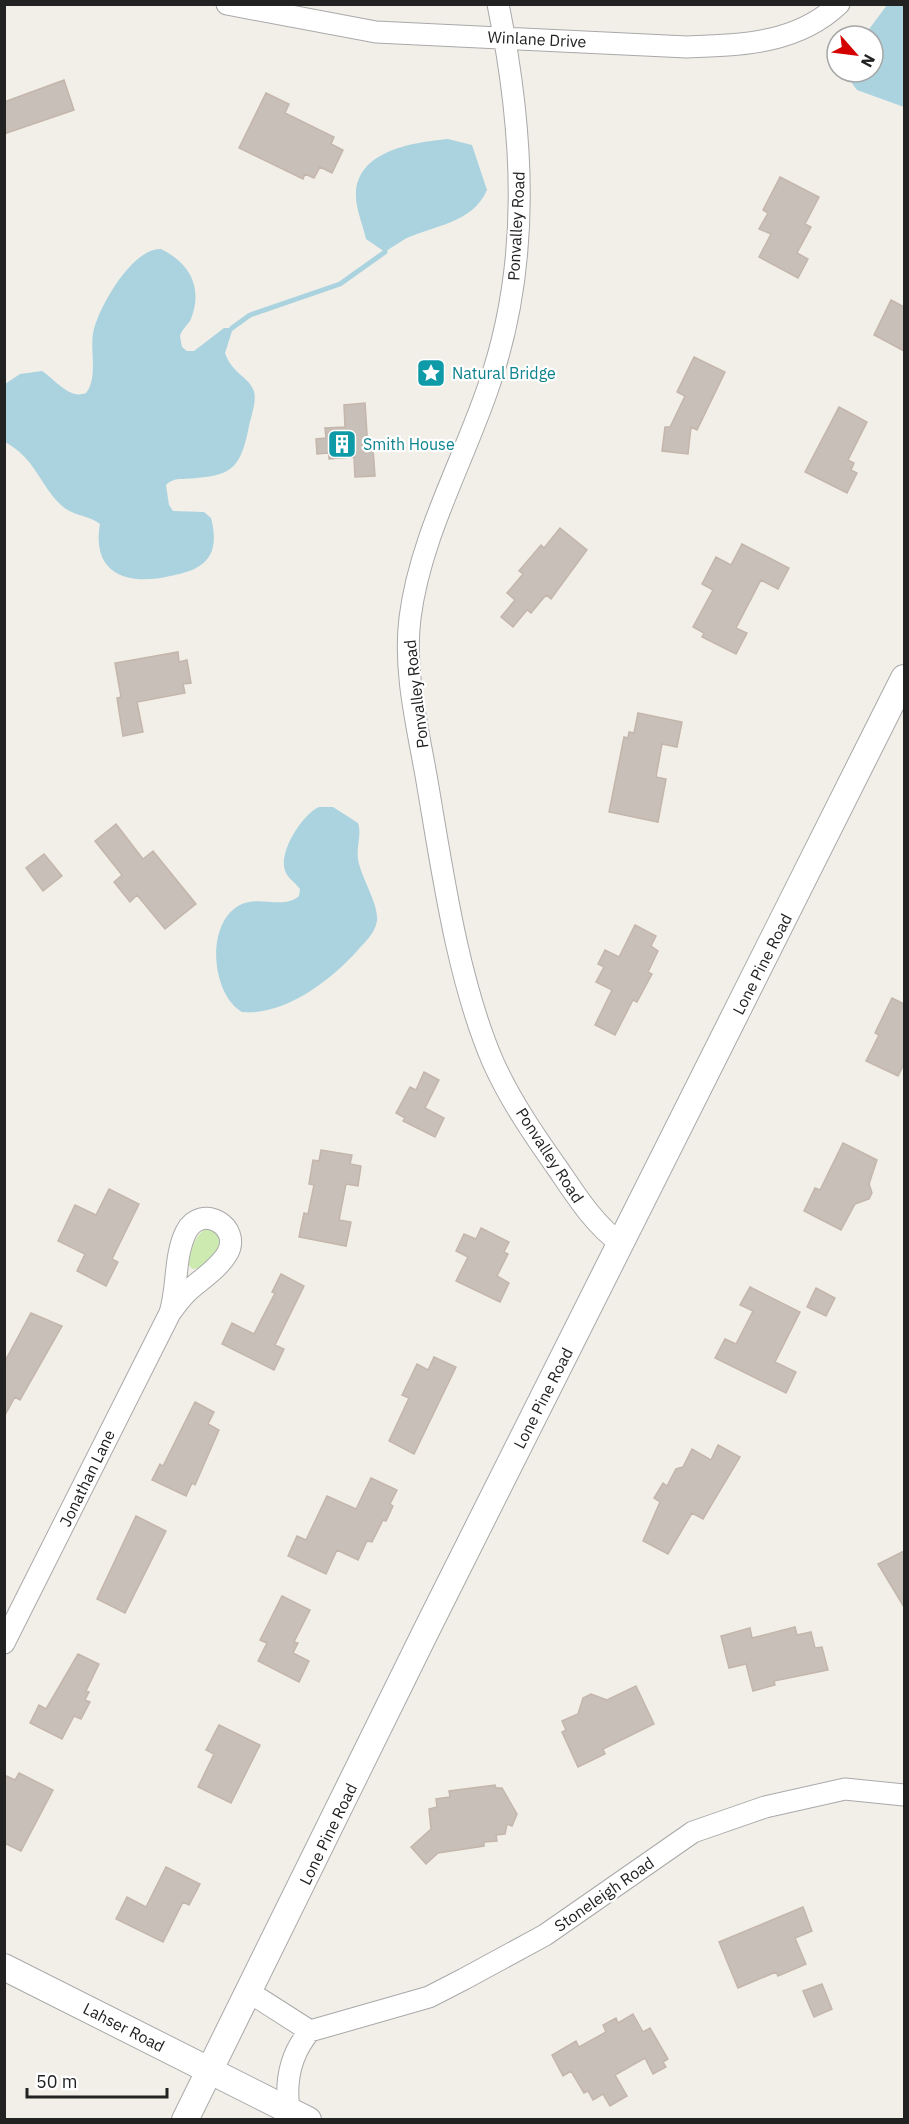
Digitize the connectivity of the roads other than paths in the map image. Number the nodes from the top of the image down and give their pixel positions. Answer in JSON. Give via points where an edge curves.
{"nodes":[{"id":1,"x":227,"y":4,"type":"edge"},
{"id":2,"x":498,"y":4,"type":"edge"},
{"id":3,"x":838,"y":4,"type":"edge"},
{"id":4,"x":505,"y":36,"type":"junction"},
{"id":5,"x":901,"y":693,"type":"edge"},
{"id":6,"x":621,"y":1244,"type":"junction"},
{"id":7,"x":170,"y":1313,"type":"dead end"},
{"id":8,"x":4,"y":1643,"type":"edge"},
{"id":9,"x":904,"y":1779,"type":"edge"},
{"id":10,"x":880,"y":1790,"type":"junction"},
{"id":11,"x":904,"y":1795,"type":"edge"},
{"id":12,"x":4,"y":1967,"type":"edge"},
{"id":13,"x":249,"y":1992,"type":"junction"},
{"id":14,"x":310,"y":2031,"type":"junction"},
{"id":15,"x":210,"y":2071,"type":"junction"},
{"id":16,"x":298,"y":2115,"type":"edge"},
{"id":17,"x":185,"y":2120,"type":"edge"}],
"edges":[{"from":1,"to":4,"type":"street","name":"Winlane Drive","via":[[376,32]]},
{"from":2,"to":4,"type":"street","name":"Ponvalley Road"},
{"from":3,"to":4,"type":"street","name":"Winlane Drive","via":[[810,27],[793,35],[721,45],[687,47]]},
{"from":4,"to":6,"type":"street","name":"Ponvalley Road","via":[[520,172],[517,264],[511,304],[489,385],[420,568],[408,657],[439,849],[480,1028],[494,1064],[536,1138],[590,1215]]},
{"from":5,"to":6,"type":"street","name":"Lone Pine Road"},
{"from":6,"to":13,"type":"street","name":"Lone Pine Road"},
{"from":7,"to":8,"type":"street","name":"Jonathan Lane"},
{"from":9,"to":10,"type":"street"},
{"from":10,"to":11,"type":"street","name":"Stoneleigh Road"},
{"from":10,"to":14,"type":"street","name":"Stoneleigh Road","via":[[845,1789],[765,1807],[693,1832],[545,1935],[464,1979],[429,1997]]},
{"from":12,"to":15,"type":"street","name":"Lahser Road"},
{"from":13,"to":14,"type":"street"},
{"from":13,"to":15,"type":"street","name":"Lone Pine Road"},
{"from":14,"to":16,"type":"street","via":[[296,2050],[288,2077]]},
{"from":15,"to":16,"type":"street","name":"Lahser Road"},
{"from":15,"to":17,"type":"street","name":"Lone Pine Road"}]}
